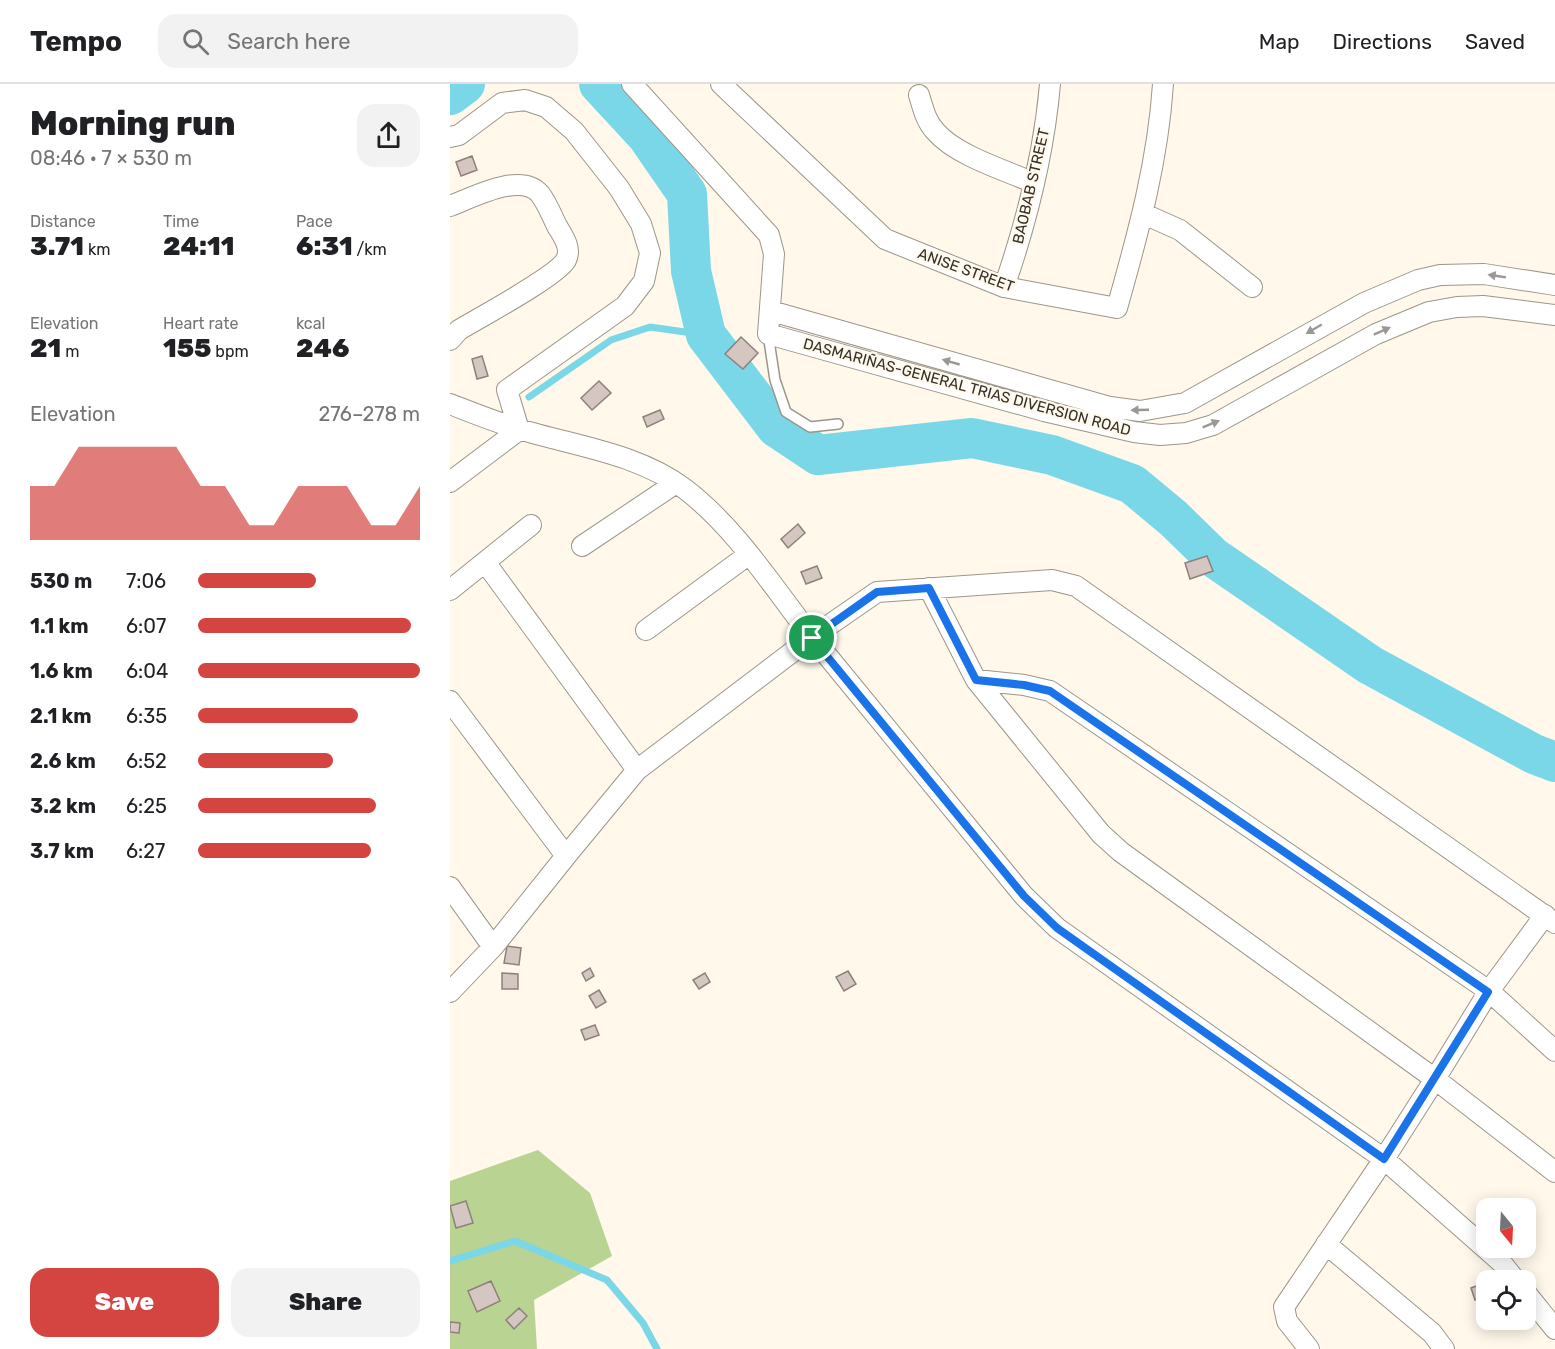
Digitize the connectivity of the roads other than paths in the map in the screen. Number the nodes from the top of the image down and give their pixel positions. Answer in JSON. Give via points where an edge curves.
{"nodes":[{"id":1,"x":632,"y":84,"type":"edge"},
{"id":2,"x":721,"y":84,"type":"edge"},
{"id":3,"x":1050,"y":84,"type":"edge"},
{"id":4,"x":1163,"y":84,"type":"edge"},
{"id":5,"x":919,"y":95,"type":"dead end"},
{"id":6,"x":450,"y":137,"type":"edge"},
{"id":7,"x":1034,"y":183,"type":"junction"},
{"id":8,"x":450,"y":206,"type":"edge"},
{"id":9,"x":1144,"y":214,"type":"junction"},
{"id":10,"x":1555,"y":285,"type":"edge"},
{"id":11,"x":1004,"y":287,"type":"junction"},
{"id":12,"x":1252,"y":287,"type":"dead end"},
{"id":13,"x":771,"y":310,"type":"junction"},
{"id":14,"x":1555,"y":315,"type":"edge"},
{"id":15,"x":768,"y":334,"type":"junction"},
{"id":16,"x":450,"y":340,"type":"edge"},
{"id":17,"x":450,"y":404,"type":"edge"},
{"id":18,"x":838,"y":424,"type":"dead end"},
{"id":19,"x":519,"y":430,"type":"junction"},
{"id":20,"x":450,"y":482,"type":"edge"},
{"id":21,"x":676,"y":483,"type":"junction"},
{"id":22,"x":531,"y":525,"type":"dead end"},
{"id":23,"x":582,"y":546,"type":"dead end"},
{"id":24,"x":748,"y":555,"type":"junction"},
{"id":25,"x":485,"y":562,"type":"junction"},
{"id":26,"x":929,"y":588,"type":"junction"},
{"id":27,"x":450,"y":590,"type":"edge"},
{"id":28,"x":646,"y":630,"type":"dead end"},
{"id":29,"x":812,"y":638,"type":"junction"},
{"id":30,"x":976,"y":680,"type":"junction"},
{"id":31,"x":450,"y":701,"type":"edge"},
{"id":32,"x":637,"y":770,"type":"junction"},
{"id":33,"x":566,"y":856,"type":"junction"},
{"id":34,"x":450,"y":887,"type":"edge"},
{"id":35,"x":1550,"y":919,"type":"edge"},
{"id":36,"x":493,"y":947,"type":"junction"},
{"id":37,"x":450,"y":992,"type":"edge"},
{"id":38,"x":1488,"y":992,"type":"junction"},
{"id":39,"x":1555,"y":1051,"type":"edge"},
{"id":40,"x":1435,"y":1079,"type":"junction"},
{"id":41,"x":1384,"y":1159,"type":"junction"},
{"id":42,"x":1555,"y":1172,"type":"edge"},
{"id":43,"x":1326,"y":1244,"type":"junction"},
{"id":44,"x":1507,"y":1270,"type":"edge"},
{"id":45,"x":1536,"y":1305,"type":"edge"},
{"id":46,"x":1555,"y":1329,"type":"edge"},
{"id":47,"x":1310,"y":1349,"type":"edge"},
{"id":48,"x":1444,"y":1349,"type":"edge"}],
"edges":[{"from":1,"to":13,"type":"street","via":[[769,235],[774,255]]},
{"from":2,"to":11,"type":"street","name":"ANISE STREET","via":[[885,239]]},
{"from":3,"to":7,"type":"street","name":"BAOBAB STREET","via":[[1048,116]]},
{"from":4,"to":9,"type":"street","name":"ANISE STREET"},
{"from":5,"to":7,"type":"street","via":[[934,131],[948,144]]},
{"from":6,"to":19,"type":"street","via":[[459,135],[502,103],[525,100],[546,107],[574,131],[619,188],[641,224],[650,253],[644,281],[625,306],[507,390]]},
{"from":7,"to":11,"type":"street","name":"BAOBAB STREET"},
{"from":8,"to":16,"type":"street","via":[[510,185],[532,187],[540,194],[568,252],[566,261],[550,275],[459,330]]},
{"from":9,"to":11,"type":"street","name":"ANISE STREET","via":[[1117,308]]},
{"from":9,"to":12,"type":"street","via":[[1180,230]]},
{"from":10,"to":13,"type":"street","name":"DASMARIÑAS-GENERAL TRIAS DIVERSION ROAD","one_way":true,"via":[[1484,274],[1418,280],[1327,322],[1185,403],[1140,411],[1110,407]]},
{"from":13,"to":15,"type":"street"},
{"from":15,"to":14,"type":"street","name":"DASMARIÑAS-GENERAL TRIAS DIVERSION ROAD","one_way":true,"via":[[1044,411],[1160,435],[1213,425],[1376,334],[1430,312],[1483,306]]},
{"from":15,"to":18,"type":"lane","via":[[775,380],[786,411],[810,427]]},
{"from":17,"to":19,"type":"street"},
{"from":19,"to":20,"type":"street"},
{"from":19,"to":21,"type":"street","via":[[639,464]]},
{"from":21,"to":23,"type":"street"},
{"from":21,"to":24,"type":"street","via":[[718,518]]},
{"from":22,"to":25,"type":"street"},
{"from":24,"to":28,"type":"street"},
{"from":24,"to":29,"type":"street"},
{"from":25,"to":27,"type":"street"},
{"from":25,"to":32,"type":"street"},
{"from":26,"to":29,"type":"street","via":[[877,592]]},
{"from":26,"to":30,"type":"street"},
{"from":26,"to":35,"type":"street","via":[[1052,580],[1076,586]]},
{"from":29,"to":32,"type":"street"},
{"from":29,"to":41,"type":"street","via":[[1024,896],[1057,928]]},
{"from":30,"to":38,"type":"street","via":[[1050,691]]},
{"from":30,"to":40,"type":"street","via":[[1101,834],[1121,852]]},
{"from":31,"to":33,"type":"street"},
{"from":32,"to":33,"type":"street"},
{"from":33,"to":36,"type":"street"},
{"from":34,"to":36,"type":"street"},
{"from":35,"to":38,"type":"street"},
{"from":36,"to":37,"type":"street"},
{"from":38,"to":39,"type":"street"},
{"from":38,"to":40,"type":"street"},
{"from":40,"to":41,"type":"street"},
{"from":40,"to":42,"type":"street"},
{"from":41,"to":43,"type":"street"},
{"from":41,"to":44,"type":"street"},
{"from":43,"to":47,"type":"street","via":[[1284,1307],[1287,1321]]},
{"from":43,"to":48,"type":"street","via":[[1432,1333]]},
{"from":45,"to":46,"type":"street"}]}
